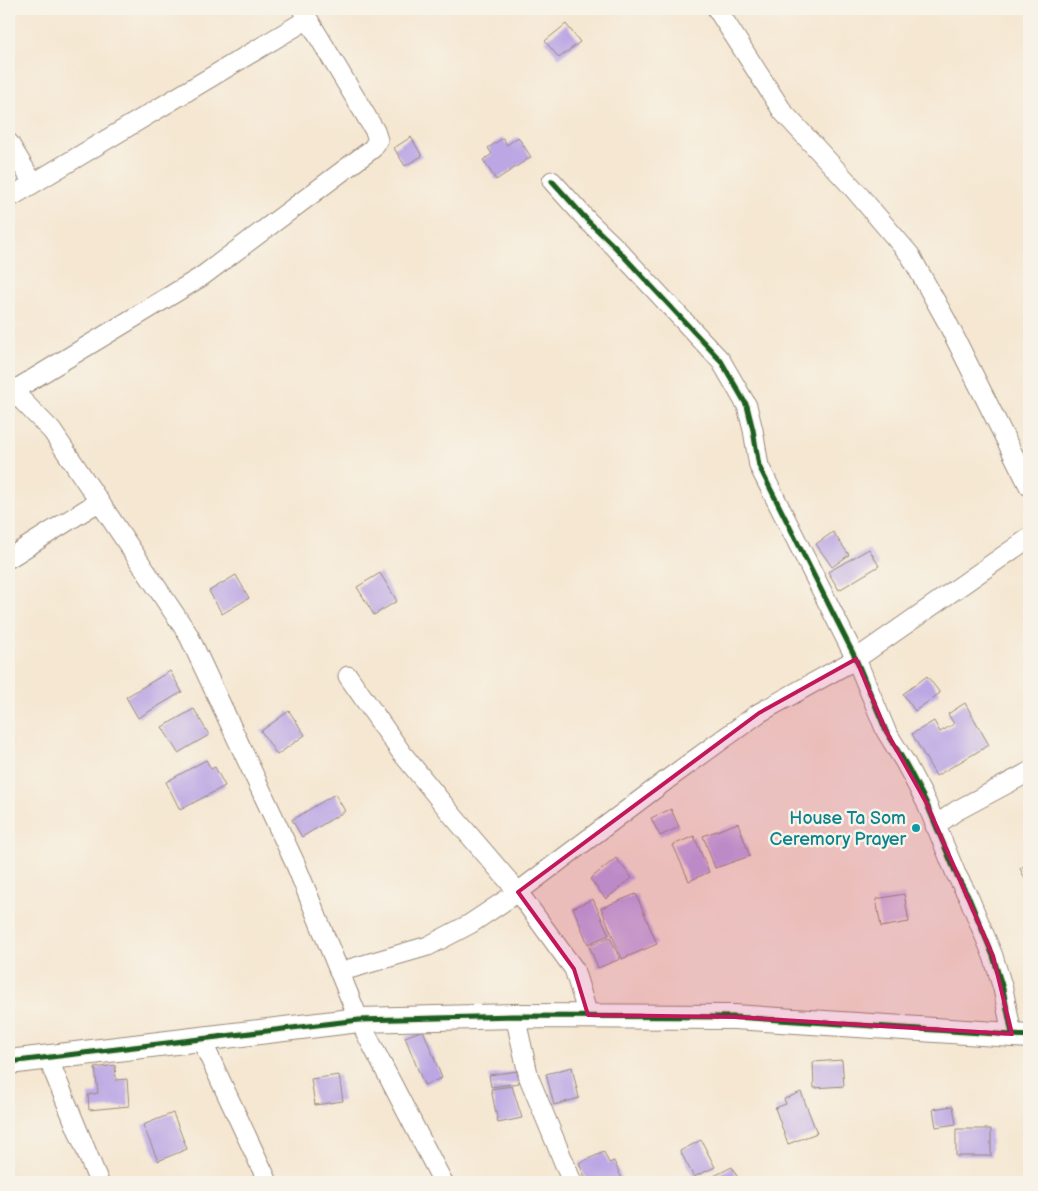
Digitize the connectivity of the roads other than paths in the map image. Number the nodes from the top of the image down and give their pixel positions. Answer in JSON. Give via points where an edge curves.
{"nodes":[{"id":1,"x":717,"y":9,"type":"edge"},
{"id":2,"x":305,"y":14,"type":"edge"},
{"id":3,"x":9,"y":143,"type":"edge"},
{"id":4,"x":552,"y":181,"type":"dead end"},
{"id":5,"x":32,"y":183,"type":"junction"},
{"id":6,"x":9,"y":198,"type":"edge"},
{"id":7,"x":11,"y":392,"type":"edge"},
{"id":8,"x":1029,"y":486,"type":"edge"},
{"id":9,"x":98,"y":502,"type":"junction"},
{"id":10,"x":1029,"y":538,"type":"edge"},
{"id":11,"x":9,"y":558,"type":"edge"},
{"id":12,"x":856,"y":659,"type":"junction"},
{"id":13,"x":348,"y":676,"type":"dead end"},
{"id":14,"x":1029,"y":772,"type":"edge"},
{"id":15,"x":935,"y":826,"type":"junction"},
{"id":16,"x":518,"y":892,"type":"junction"},
{"id":17,"x":339,"y":972,"type":"junction"},
{"id":18,"x":588,"y":1015,"type":"junction"},
{"id":19,"x":515,"y":1016,"type":"junction"},
{"id":20,"x":359,"y":1020,"type":"junction"},
{"id":21,"x":1020,"y":1035,"type":"edge"},
{"id":22,"x":202,"y":1039,"type":"junction"},
{"id":23,"x":48,"y":1058,"type":"junction"},
{"id":24,"x":9,"y":1062,"type":"edge"},
{"id":25,"x":99,"y":1182,"type":"edge"},
{"id":26,"x":268,"y":1182,"type":"edge"},
{"id":27,"x":443,"y":1182,"type":"edge"},
{"id":28,"x":572,"y":1182,"type":"edge"}],
"edges":[{"from":1,"to":8,"type":"street","via":[[783,112],[910,255]]},
{"from":2,"to":5,"type":"street"},
{"from":2,"to":7,"type":"street","via":[[375,130],[378,140],[372,149],[201,277]]},
{"from":3,"to":5,"type":"street"},
{"from":4,"to":12,"type":"street","via":[[722,361],[747,406],[759,466]]},
{"from":5,"to":6,"type":"street"},
{"from":7,"to":9,"type":"street","via":[[52,431]]},
{"from":9,"to":11,"type":"street"},
{"from":9,"to":17,"type":"street","via":[[188,634],[295,863]]},
{"from":10,"to":12,"type":"street"},
{"from":12,"to":15,"type":"street","via":[[886,731],[926,802]]},
{"from":12,"to":16,"type":"street","via":[[759,712]]},
{"from":13,"to":16,"type":"street","via":[[418,774]]},
{"from":14,"to":15,"type":"street","via":[[956,811]]},
{"from":15,"to":21,"type":"street","via":[[993,956]]},
{"from":16,"to":17,"type":"street","via":[[470,924],[428,946]]},
{"from":16,"to":18,"type":"street","via":[[574,969]]},
{"from":17,"to":20,"type":"street"},
{"from":18,"to":19,"type":"street"},
{"from":18,"to":21,"type":"street","via":[[734,1017]]},
{"from":19,"to":20,"type":"street"},
{"from":19,"to":28,"type":"street","via":[[529,1078]]},
{"from":20,"to":22,"type":"street"},
{"from":20,"to":27,"type":"street"},
{"from":22,"to":23,"type":"street"},
{"from":22,"to":26,"type":"street"},
{"from":23,"to":24,"type":"street"},
{"from":23,"to":25,"type":"street"}]}
